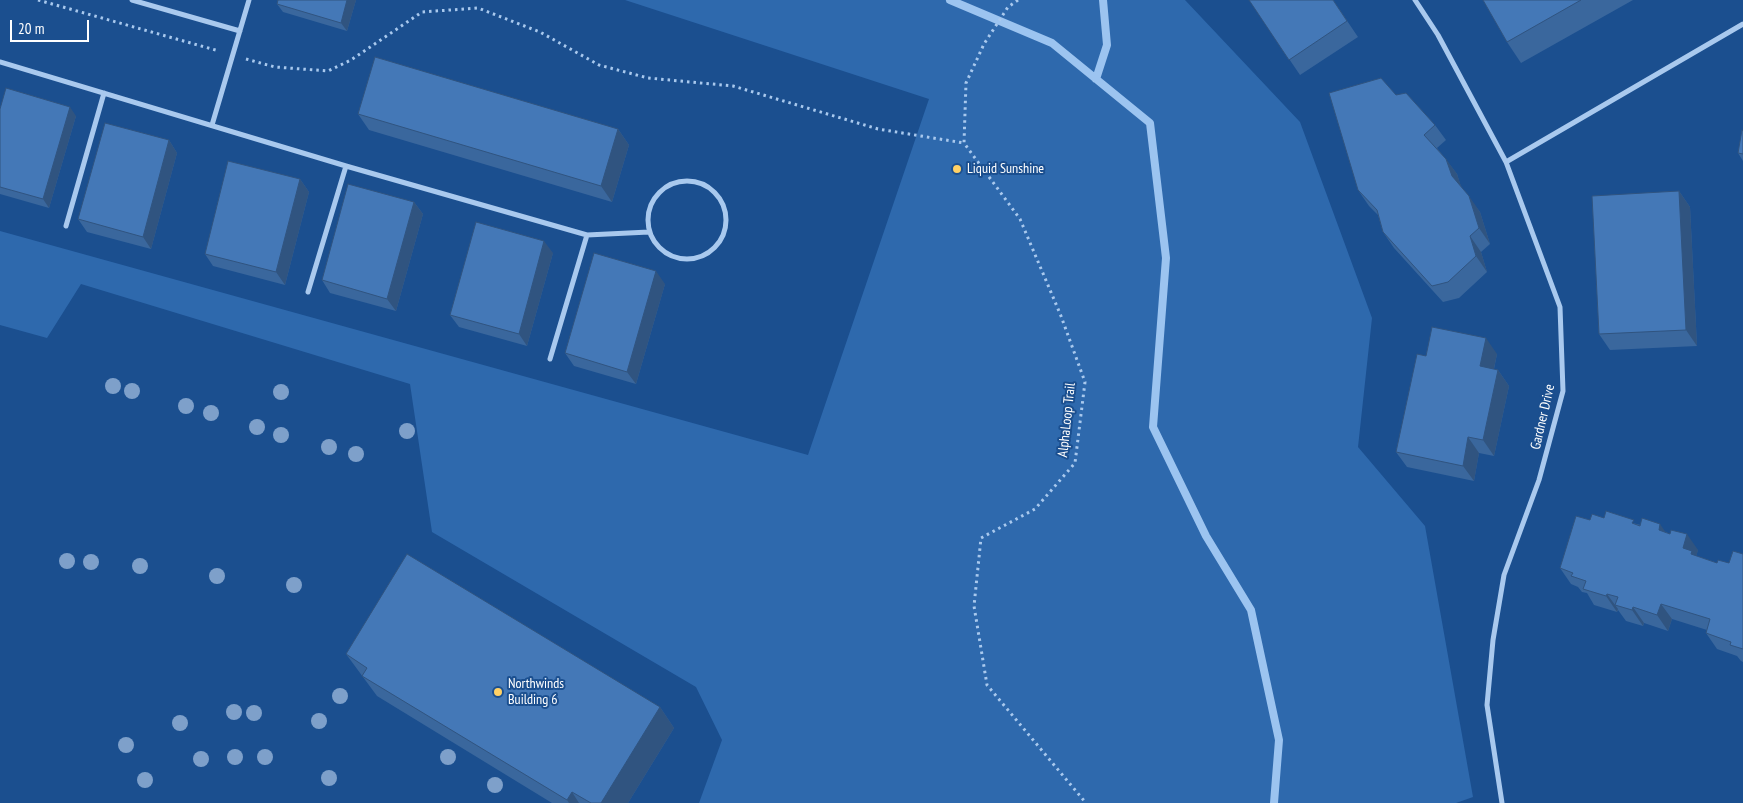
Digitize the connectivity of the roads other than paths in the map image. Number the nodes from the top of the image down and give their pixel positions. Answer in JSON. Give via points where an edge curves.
{"nodes":[{"id":1,"x":132,"y":0,"type":"edge"},
{"id":2,"x":249,"y":0,"type":"edge"},
{"id":3,"x":1415,"y":0,"type":"edge"},
{"id":4,"x":1743,"y":24,"type":"edge"},
{"id":5,"x":240,"y":31,"type":"junction"},
{"id":6,"x":0,"y":62,"type":"edge"},
{"id":7,"x":104,"y":93,"type":"junction"},
{"id":8,"x":212,"y":124,"type":"junction"},
{"id":9,"x":1506,"y":162,"type":"junction"},
{"id":10,"x":346,"y":166,"type":"junction"},
{"id":11,"x":66,"y":226,"type":"dead end"},
{"id":12,"x":649,"y":232,"type":"junction"},
{"id":13,"x":587,"y":235,"type":"junction"},
{"id":14,"x":308,"y":292,"type":"dead end"},
{"id":15,"x":550,"y":359,"type":"dead end"},
{"id":16,"x":1502,"y":803,"type":"edge"}],
"edges":[{"from":1,"to":5,"type":"street"},
{"from":2,"to":5,"type":"street"},
{"from":3,"to":9,"type":"street","name":"Gardner Drive"},
{"from":4,"to":9,"type":"street"},
{"from":5,"to":8,"type":"street"},
{"from":6,"to":7,"type":"street"},
{"from":7,"to":8,"type":"street"},
{"from":7,"to":11,"type":"street"},
{"from":8,"to":10,"type":"street"},
{"from":9,"to":16,"type":"street","name":"Gardner Drive","via":[[1560,307],[1563,391],[1539,480],[1504,576],[1493,640],[1487,705]]},
{"from":10,"to":13,"type":"street"},
{"from":10,"to":14,"type":"street"},
{"from":12,"to":12,"type":"street","via":[[665,253],[691,259],[705,255],[723,236],[725,209],[711,188],[700,182],[675,182],[664,187],[652,201],[647,219]]},
{"from":12,"to":13,"type":"street"},
{"from":13,"to":15,"type":"street"}]}
